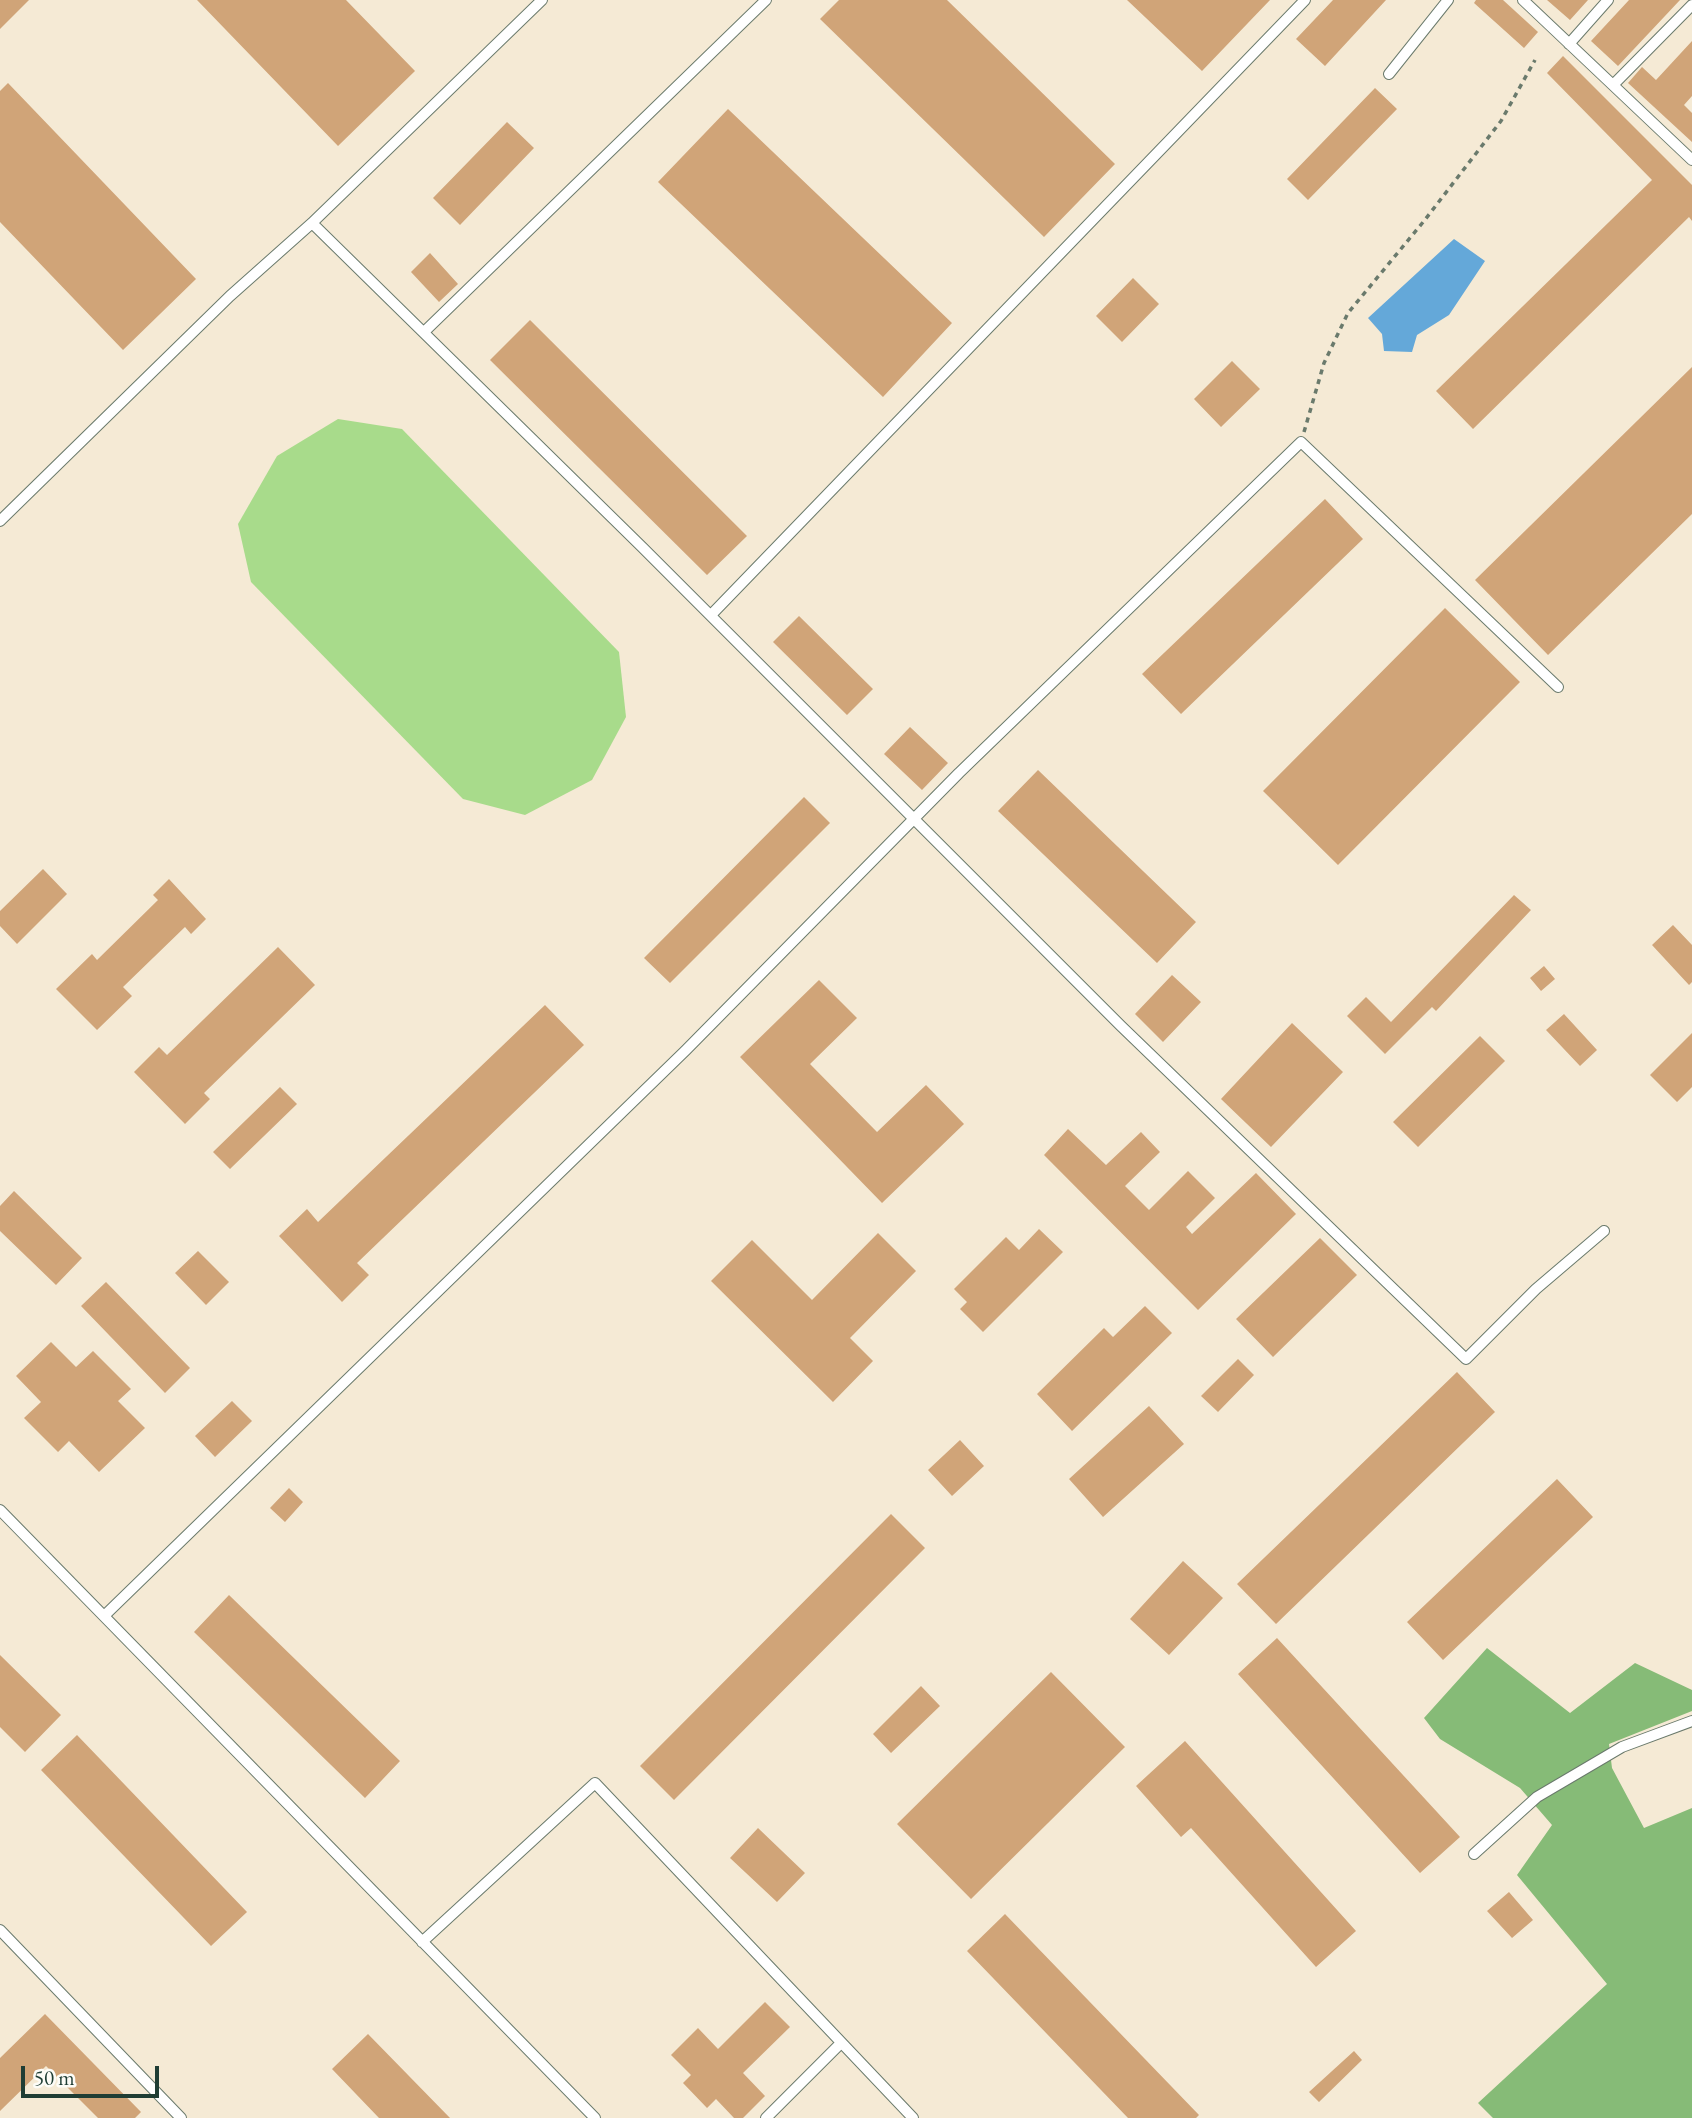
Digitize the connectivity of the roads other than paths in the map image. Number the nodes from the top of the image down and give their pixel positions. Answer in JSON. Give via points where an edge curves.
{"nodes":[{"id":1,"x":542,"y":0,"type":"edge"},
{"id":2,"x":766,"y":0,"type":"edge"},
{"id":3,"x":1305,"y":0,"type":"edge"},
{"id":4,"x":1448,"y":0,"type":"edge"},
{"id":5,"x":1523,"y":0,"type":"edge"},
{"id":6,"x":1608,"y":0,"type":"edge"},
{"id":7,"x":1692,"y":5,"type":"edge"},
{"id":8,"x":1569,"y":44,"type":"junction"},
{"id":9,"x":1389,"y":74,"type":"dead end"},
{"id":10,"x":1613,"y":85,"type":"junction"},
{"id":11,"x":1692,"y":160,"type":"edge"},
{"id":12,"x":312,"y":223,"type":"junction"},
{"id":13,"x":424,"y":332,"type":"junction"},
{"id":14,"x":0,"y":521,"type":"edge"},
{"id":15,"x":711,"y":615,"type":"junction"},
{"id":16,"x":1558,"y":687,"type":"dead end"},
{"id":17,"x":914,"y":819,"type":"junction"},
{"id":18,"x":1604,"y":1231,"type":"dead end"},
{"id":19,"x":0,"y":1510,"type":"edge"},
{"id":20,"x":104,"y":1616,"type":"junction"},
{"id":21,"x":1692,"y":1721,"type":"edge"},
{"id":22,"x":1474,"y":1854,"type":"dead end"},
{"id":23,"x":0,"y":1930,"type":"edge"},
{"id":24,"x":422,"y":1942,"type":"junction"},
{"id":25,"x":841,"y":2043,"type":"junction"},
{"id":26,"x":181,"y":2118,"type":"edge"},
{"id":27,"x":595,"y":2118,"type":"edge"},
{"id":28,"x":766,"y":2118,"type":"edge"},
{"id":29,"x":913,"y":2118,"type":"edge"}],
"edges":[{"from":1,"to":12,"type":"lane"},
{"from":2,"to":13,"type":"lane"},
{"from":3,"to":15,"type":"lane"},
{"from":4,"to":9,"type":"lane"},
{"from":5,"to":8,"type":"lane"},
{"from":6,"to":8,"type":"lane"},
{"from":7,"to":10,"type":"lane"},
{"from":8,"to":10,"type":"lane"},
{"from":10,"to":11,"type":"lane"},
{"from":12,"to":13,"type":"lane"},
{"from":12,"to":14,"type":"lane","via":[[230,296]]},
{"from":13,"to":15,"type":"lane"},
{"from":15,"to":17,"type":"lane"},
{"from":16,"to":17,"type":"lane","via":[[1301,442]]},
{"from":17,"to":18,"type":"lane","via":[[1466,1359],[1536,1289]]},
{"from":17,"to":20,"type":"lane","via":[[686,1050]]},
{"from":19,"to":20,"type":"lane"},
{"from":20,"to":24,"type":"lane"},
{"from":21,"to":22,"type":"lane","via":[[1622,1747],[1537,1797]]},
{"from":23,"to":26,"type":"lane"},
{"from":24,"to":25,"type":"lane","via":[[595,1783]]},
{"from":24,"to":27,"type":"lane"},
{"from":25,"to":28,"type":"lane"},
{"from":25,"to":29,"type":"lane"}]}
